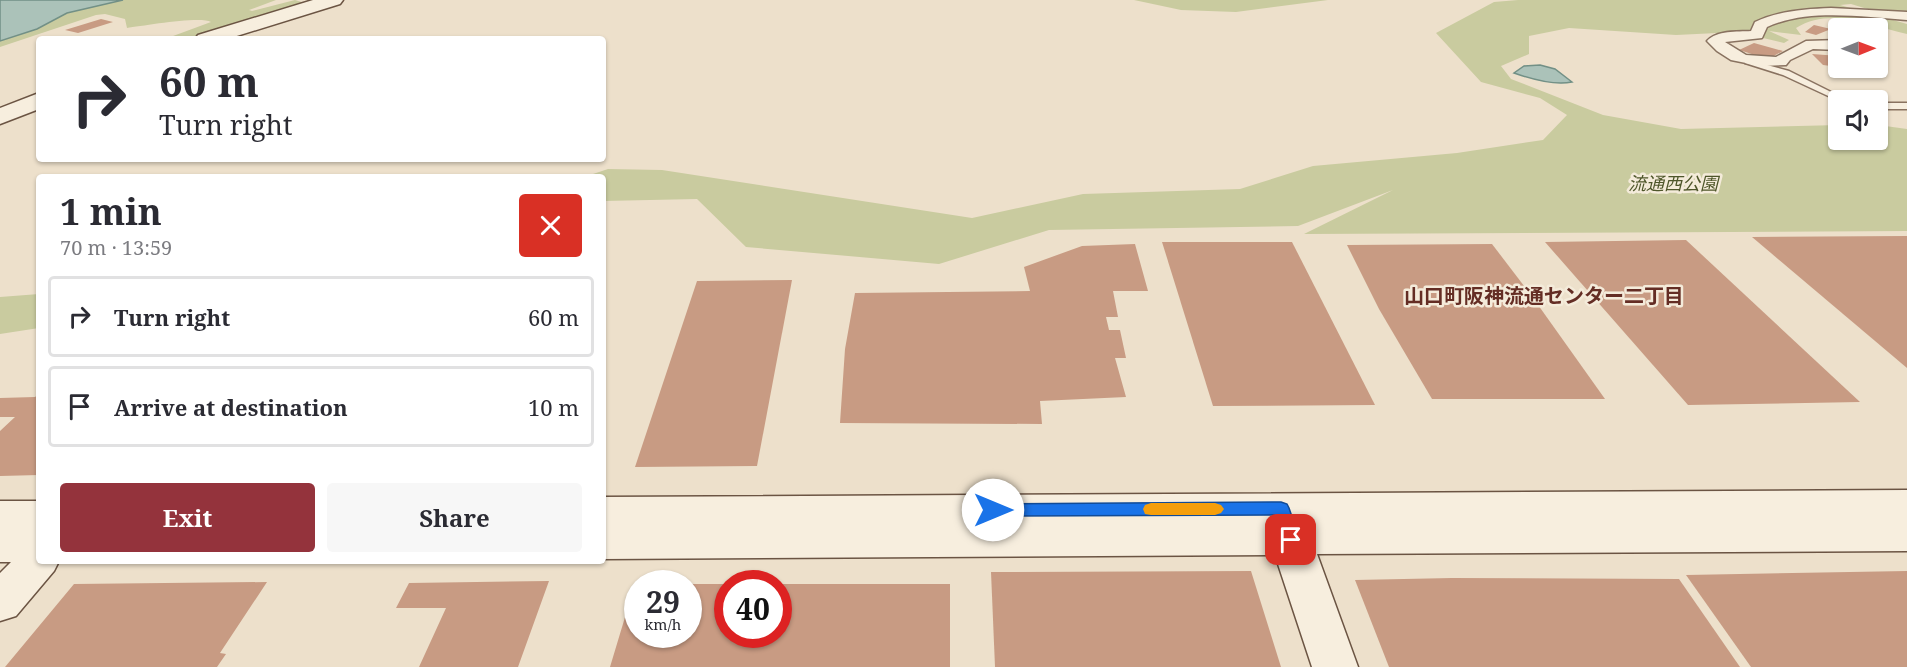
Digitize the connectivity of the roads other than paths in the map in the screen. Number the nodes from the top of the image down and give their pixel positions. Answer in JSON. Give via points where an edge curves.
{"nodes":[{"id":1,"x":328,"y":0,"type":"edge"},
{"id":2,"x":1907,"y":16,"type":"edge"},
{"id":3,"x":214,"y":36,"type":"edge"},
{"id":4,"x":1828,"y":45,"type":"edge"},
{"id":5,"x":1744,"y":60,"type":"junction"},
{"id":6,"x":1828,"y":93,"type":"edge"},
{"id":7,"x":36,"y":101,"type":"edge"},
{"id":8,"x":1888,"y":106,"type":"edge"},
{"id":9,"x":1907,"y":106,"type":"edge"},
{"id":10,"x":0,"y":117,"type":"edge"},
{"id":11,"x":1907,"y":505,"type":"edge"},
{"id":12,"x":606,"y":512,"type":"edge"},
{"id":13,"x":0,"y":516,"type":"edge"},
{"id":14,"x":36,"y":516,"type":"edge"},
{"id":15,"x":1286,"y":524,"type":"junction"},
{"id":16,"x":1907,"y":535,"type":"edge"},
{"id":17,"x":606,"y":543,"type":"edge"},
{"id":18,"x":36,"y":545,"type":"edge"},
{"id":19,"x":0,"y":546,"type":"edge"},
{"id":20,"x":36,"y":562,"type":"edge"},
{"id":21,"x":0,"y":603,"type":"edge"},
{"id":22,"x":1335,"y":667,"type":"edge"}],
"edges":[{"from":1,"to":3,"type":"street"},
{"from":2,"to":5,"type":"street","via":[[1778,17],[1760,25],[1757,34],[1715,41],[1727,54]]},
{"from":4,"to":5,"type":"street","via":[[1811,44],[1780,62]]},
{"from":5,"to":6,"type":"lane","via":[[1786,73]]},
{"from":7,"to":10,"type":"street"},
{"from":8,"to":9,"type":"lane"},
{"from":11,"to":15,"type":"street"},
{"from":12,"to":15,"type":"street"},
{"from":13,"to":14,"type":"street"},
{"from":15,"to":16,"type":"street"},
{"from":15,"to":17,"type":"street"},
{"from":15,"to":22,"type":"street"},
{"from":18,"to":19,"type":"street"},
{"from":20,"to":21,"type":"street"}]}
